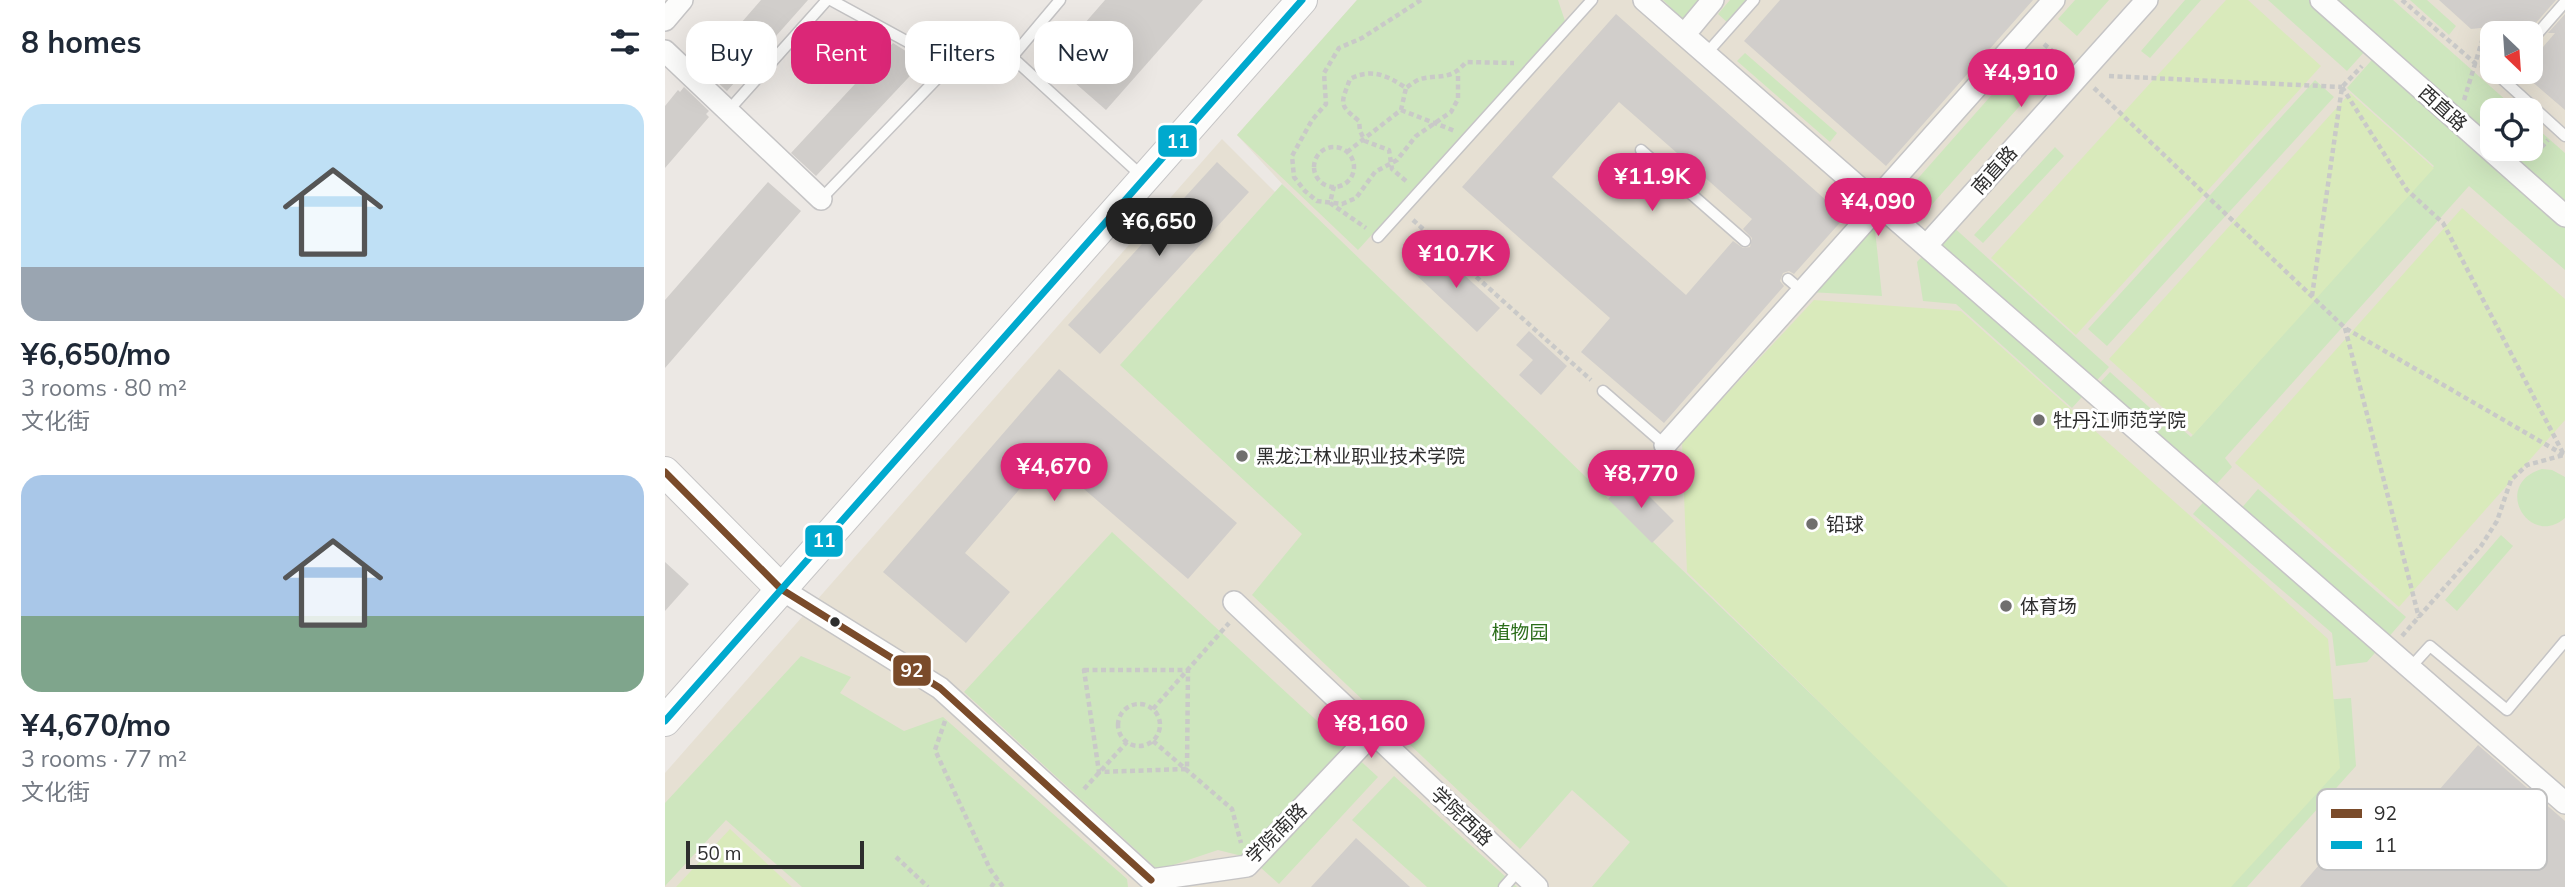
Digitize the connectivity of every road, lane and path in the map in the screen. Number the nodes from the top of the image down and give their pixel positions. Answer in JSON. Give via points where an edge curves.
{"nodes":[{"id":1,"x":829,"y":0,"type":"edge"},
{"id":2,"x":1060,"y":0,"type":"edge"},
{"id":3,"x":1302,"y":0,"type":"edge"},
{"id":4,"x":1421,"y":0,"type":"edge"},
{"id":5,"x":1592,"y":0,"type":"edge"},
{"id":6,"x":1644,"y":0,"type":"edge"},
{"id":7,"x":1713,"y":0,"type":"edge"},
{"id":8,"x":1753,"y":0,"type":"edge"},
{"id":9,"x":2054,"y":0,"type":"edge"},
{"id":10,"x":2147,"y":0,"type":"edge"},
{"id":11,"x":2321,"y":0,"type":"edge"},
{"id":12,"x":2402,"y":0,"type":"edge"},
{"id":13,"x":2565,"y":2,"type":"edge"},
{"id":14,"x":2543,"y":27,"type":"edge"},
{"id":15,"x":2028,"y":30,"type":"junction"},
{"id":16,"x":1684,"y":35,"type":"junction"},
{"id":17,"x":905,"y":41,"type":"edge"},
{"id":18,"x":1020,"y":48,"type":"edge"},
{"id":19,"x":2378,"y":50,"type":"junction"},
{"id":20,"x":2480,"y":50,"type":"edge"},
{"id":21,"x":665,"y":51,"type":"edge"},
{"id":22,"x":1706,"y":54,"type":"junction"},
{"id":23,"x":1535,"y":63,"type":"junction"},
{"id":24,"x":1020,"y":64,"type":"edge"},
{"id":25,"x":2476,"y":64,"type":"junction"},
{"id":26,"x":2480,"y":65,"type":"edge"},
{"id":27,"x":1458,"y":72,"type":"junction"},
{"id":28,"x":2080,"y":75,"type":"junction"},
{"id":29,"x":2470,"y":83,"type":"dead end"},
{"id":30,"x":932,"y":84,"type":"edge"},
{"id":31,"x":2508,"y":84,"type":"edge"},
{"id":32,"x":2343,"y":87,"type":"junction"},
{"id":33,"x":1406,"y":88,"type":"junction"},
{"id":34,"x":1401,"y":110,"type":"junction"},
{"id":35,"x":728,"y":111,"type":"junction"},
{"id":36,"x":1434,"y":123,"type":"junction"},
{"id":37,"x":2561,"y":133,"type":"edge"},
{"id":38,"x":1469,"y":137,"type":"junction"},
{"id":39,"x":1364,"y":141,"type":"junction"},
{"id":40,"x":1641,"y":150,"type":"dead end"},
{"id":41,"x":1347,"y":152,"type":"junction"},
{"id":42,"x":1391,"y":164,"type":"junction"},
{"id":43,"x":2518,"y":174,"type":"junction"},
{"id":44,"x":1145,"y":179,"type":"junction"},
{"id":45,"x":1334,"y":186,"type":"junction"},
{"id":46,"x":1424,"y":187,"type":"junction"},
{"id":47,"x":821,"y":200,"type":"joint"},
{"id":48,"x":1873,"y":202,"type":"junction"},
{"id":49,"x":1330,"y":203,"type":"junction"},
{"id":50,"x":1402,"y":210,"type":"junction"},
{"id":51,"x":2565,"y":216,"type":"edge"},
{"id":52,"x":1378,"y":237,"type":"joint"},
{"id":53,"x":1745,"y":241,"type":"dead end"},
{"id":54,"x":1926,"y":246,"type":"junction"},
{"id":55,"x":2312,"y":296,"type":"junction"},
{"id":56,"x":2345,"y":328,"type":"junction"},
{"id":57,"x":1603,"y":391,"type":"joint"},
{"id":58,"x":1665,"y":445,"type":"joint"},
{"id":59,"x":2565,"y":455,"type":"edge"},
{"id":60,"x":665,"y":472,"type":"edge"},
{"id":61,"x":781,"y":589,"type":"junction"},
{"id":62,"x":1238,"y":605,"type":"joint"},
{"id":63,"x":2565,"y":641,"type":"edge"},
{"id":64,"x":2410,"y":668,"type":"junction"},
{"id":65,"x":1188,"y":670,"type":"junction"},
{"id":66,"x":953,"y":700,"type":"junction"},
{"id":67,"x":1153,"y":709,"type":"junction"},
{"id":68,"x":665,"y":721,"type":"edge"},
{"id":69,"x":1373,"y":733,"type":"junction"},
{"id":70,"x":1153,"y":741,"type":"junction"},
{"id":71,"x":1127,"y":742,"type":"junction"},
{"id":72,"x":1187,"y":769,"type":"junction"},
{"id":73,"x":1099,"y":772,"type":"junction"},
{"id":74,"x":2565,"y":803,"type":"edge"},
{"id":75,"x":1069,"y":805,"type":"junction"},
{"id":76,"x":896,"y":858,"type":"dead end"},
{"id":77,"x":1247,"y":866,"type":"junction"},
{"id":78,"x":1519,"y":870,"type":"junction"},
{"id":79,"x":997,"y":879,"type":"junction"},
{"id":80,"x":1151,"y":884,"type":"edge"},
{"id":81,"x":928,"y":887,"type":"edge"},
{"id":82,"x":991,"y":887,"type":"edge"},
{"id":83,"x":1003,"y":887,"type":"edge"},
{"id":84,"x":1504,"y":887,"type":"edge"},
{"id":85,"x":1537,"y":887,"type":"edge"}],
"edges":[{"from":1,"to":17,"type":"lane"},
{"from":1,"to":35,"type":"lane"},
{"from":2,"to":18,"type":"lane"},
{"from":3,"to":44,"type":"street"},
{"from":4,"to":49,"type":"path","via":[[1339,48],[1324,73],[1326,104],[1291,156],[1294,177],[1305,191],[1317,201]]},
{"from":5,"to":23,"type":"lane"},
{"from":6,"to":16,"type":"street"},
{"from":7,"to":16,"type":"street"},
{"from":8,"to":22,"type":"lane"},
{"from":9,"to":15,"type":"street"},
{"from":10,"to":28,"type":"street","name":"南直路"},
{"from":11,"to":19,"type":"street","name":"西直路"},
{"from":12,"to":25,"type":"path"},
{"from":13,"to":14,"type":"lane"},
{"from":15,"to":28,"type":"path"},
{"from":15,"to":48,"type":"street"},
{"from":16,"to":22,"type":"street"},
{"from":19,"to":32,"type":"path"},
{"from":19,"to":43,"type":"street","name":"西直路"},
{"from":20,"to":25,"type":"path"},
{"from":21,"to":35,"type":"street"},
{"from":22,"to":48,"type":"street"},
{"from":23,"to":27,"type":"path","via":[[1466,62]]},
{"from":23,"to":38,"type":"lane"},
{"from":24,"to":44,"type":"lane"},
{"from":25,"to":26,"type":"path"},
{"from":25,"to":29,"type":"path"},
{"from":27,"to":33,"type":"path","via":[[1419,79]]},
{"from":27,"to":36,"type":"path","via":[[1458,99],[1451,112]]},
{"from":28,"to":32,"type":"path"},
{"from":28,"to":54,"type":"street","name":"南直路"},
{"from":28,"to":55,"type":"path"},
{"from":30,"to":47,"type":"lane"},
{"from":31,"to":37,"type":"lane"},
{"from":32,"to":55,"type":"path"},
{"from":32,"to":59,"type":"path","via":[[2407,190],[2442,223]]},
{"from":33,"to":34,"type":"path"},
{"from":33,"to":39,"type":"path","via":[[1381,74],[1364,72],[1350,79],[1341,102],[1359,121]]},
{"from":34,"to":36,"type":"path"},
{"from":34,"to":39,"type":"path"},
{"from":35,"to":47,"type":"street"},
{"from":36,"to":38,"type":"path"},
{"from":36,"to":42,"type":"path"},
{"from":37,"to":43,"type":"path"},
{"from":38,"to":46,"type":"lane"},
{"from":39,"to":41,"type":"path"},
{"from":39,"to":42,"type":"path","via":[[1389,150]]},
{"from":40,"to":53,"type":"lane"},
{"from":41,"to":45,"type":"path","via":[[1353,170],[1346,181]]},
{"from":41,"to":45,"type":"path","via":[[1329,148],[1315,159],[1317,178]]},
{"from":42,"to":46,"type":"path","via":[[1405,180]]},
{"from":42,"to":49,"type":"path","via":[[1375,172],[1356,198]]},
{"from":43,"to":51,"type":"street","name":"西直路"},
{"from":44,"to":61,"type":"street"},
{"from":45,"to":49,"type":"path"},
{"from":46,"to":50,"type":"lane"},
{"from":48,"to":54,"type":"street"},
{"from":48,"to":58,"type":"street","via":[[1866,220],[1795,285]]},
{"from":49,"to":52,"type":"path"},
{"from":50,"to":52,"type":"lane"},
{"from":50,"to":57,"type":"path"},
{"from":54,"to":64,"type":"street"},
{"from":55,"to":56,"type":"path"},
{"from":56,"to":59,"type":"path"},
{"from":56,"to":59,"type":"path","via":[[2419,618],[2481,546],[2497,521],[2511,480],[2527,465]]},
{"from":57,"to":58,"type":"lane"},
{"from":60,"to":61,"type":"street"},
{"from":61,"to":66,"type":"street"},
{"from":61,"to":68,"type":"street"},
{"from":62,"to":65,"type":"path"},
{"from":62,"to":69,"type":"street","name":"学院西路"},
{"from":63,"to":64,"type":"lane","via":[[2507,710],[2430,646]]},
{"from":64,"to":74,"type":"street"},
{"from":65,"to":67,"type":"path"},
{"from":65,"to":72,"type":"path"},
{"from":65,"to":73,"type":"path","via":[[1084,670]]},
{"from":66,"to":75,"type":"street"},
{"from":66,"to":79,"type":"path","via":[[935,750]]},
{"from":67,"to":70,"type":"path","via":[[1160,721]]},
{"from":67,"to":71,"type":"path","via":[[1141,704],[1123,711],[1119,724]]},
{"from":69,"to":77,"type":"street","name":"学院南路"},
{"from":69,"to":78,"type":"street","name":"学院西路"},
{"from":70,"to":71,"type":"path","via":[[1140,746]]},
{"from":70,"to":72,"type":"path"},
{"from":71,"to":73,"type":"path"},
{"from":72,"to":73,"type":"path"},
{"from":72,"to":77,"type":"path","via":[[1232,809]]},
{"from":73,"to":75,"type":"path"},
{"from":75,"to":80,"type":"street"},
{"from":76,"to":81,"type":"path"},
{"from":77,"to":80,"type":"street","name":"学院南路"},
{"from":78,"to":84,"type":"lane"},
{"from":78,"to":85,"type":"street","name":"学院西路"},
{"from":79,"to":82,"type":"path"},
{"from":79,"to":83,"type":"path"}]}
